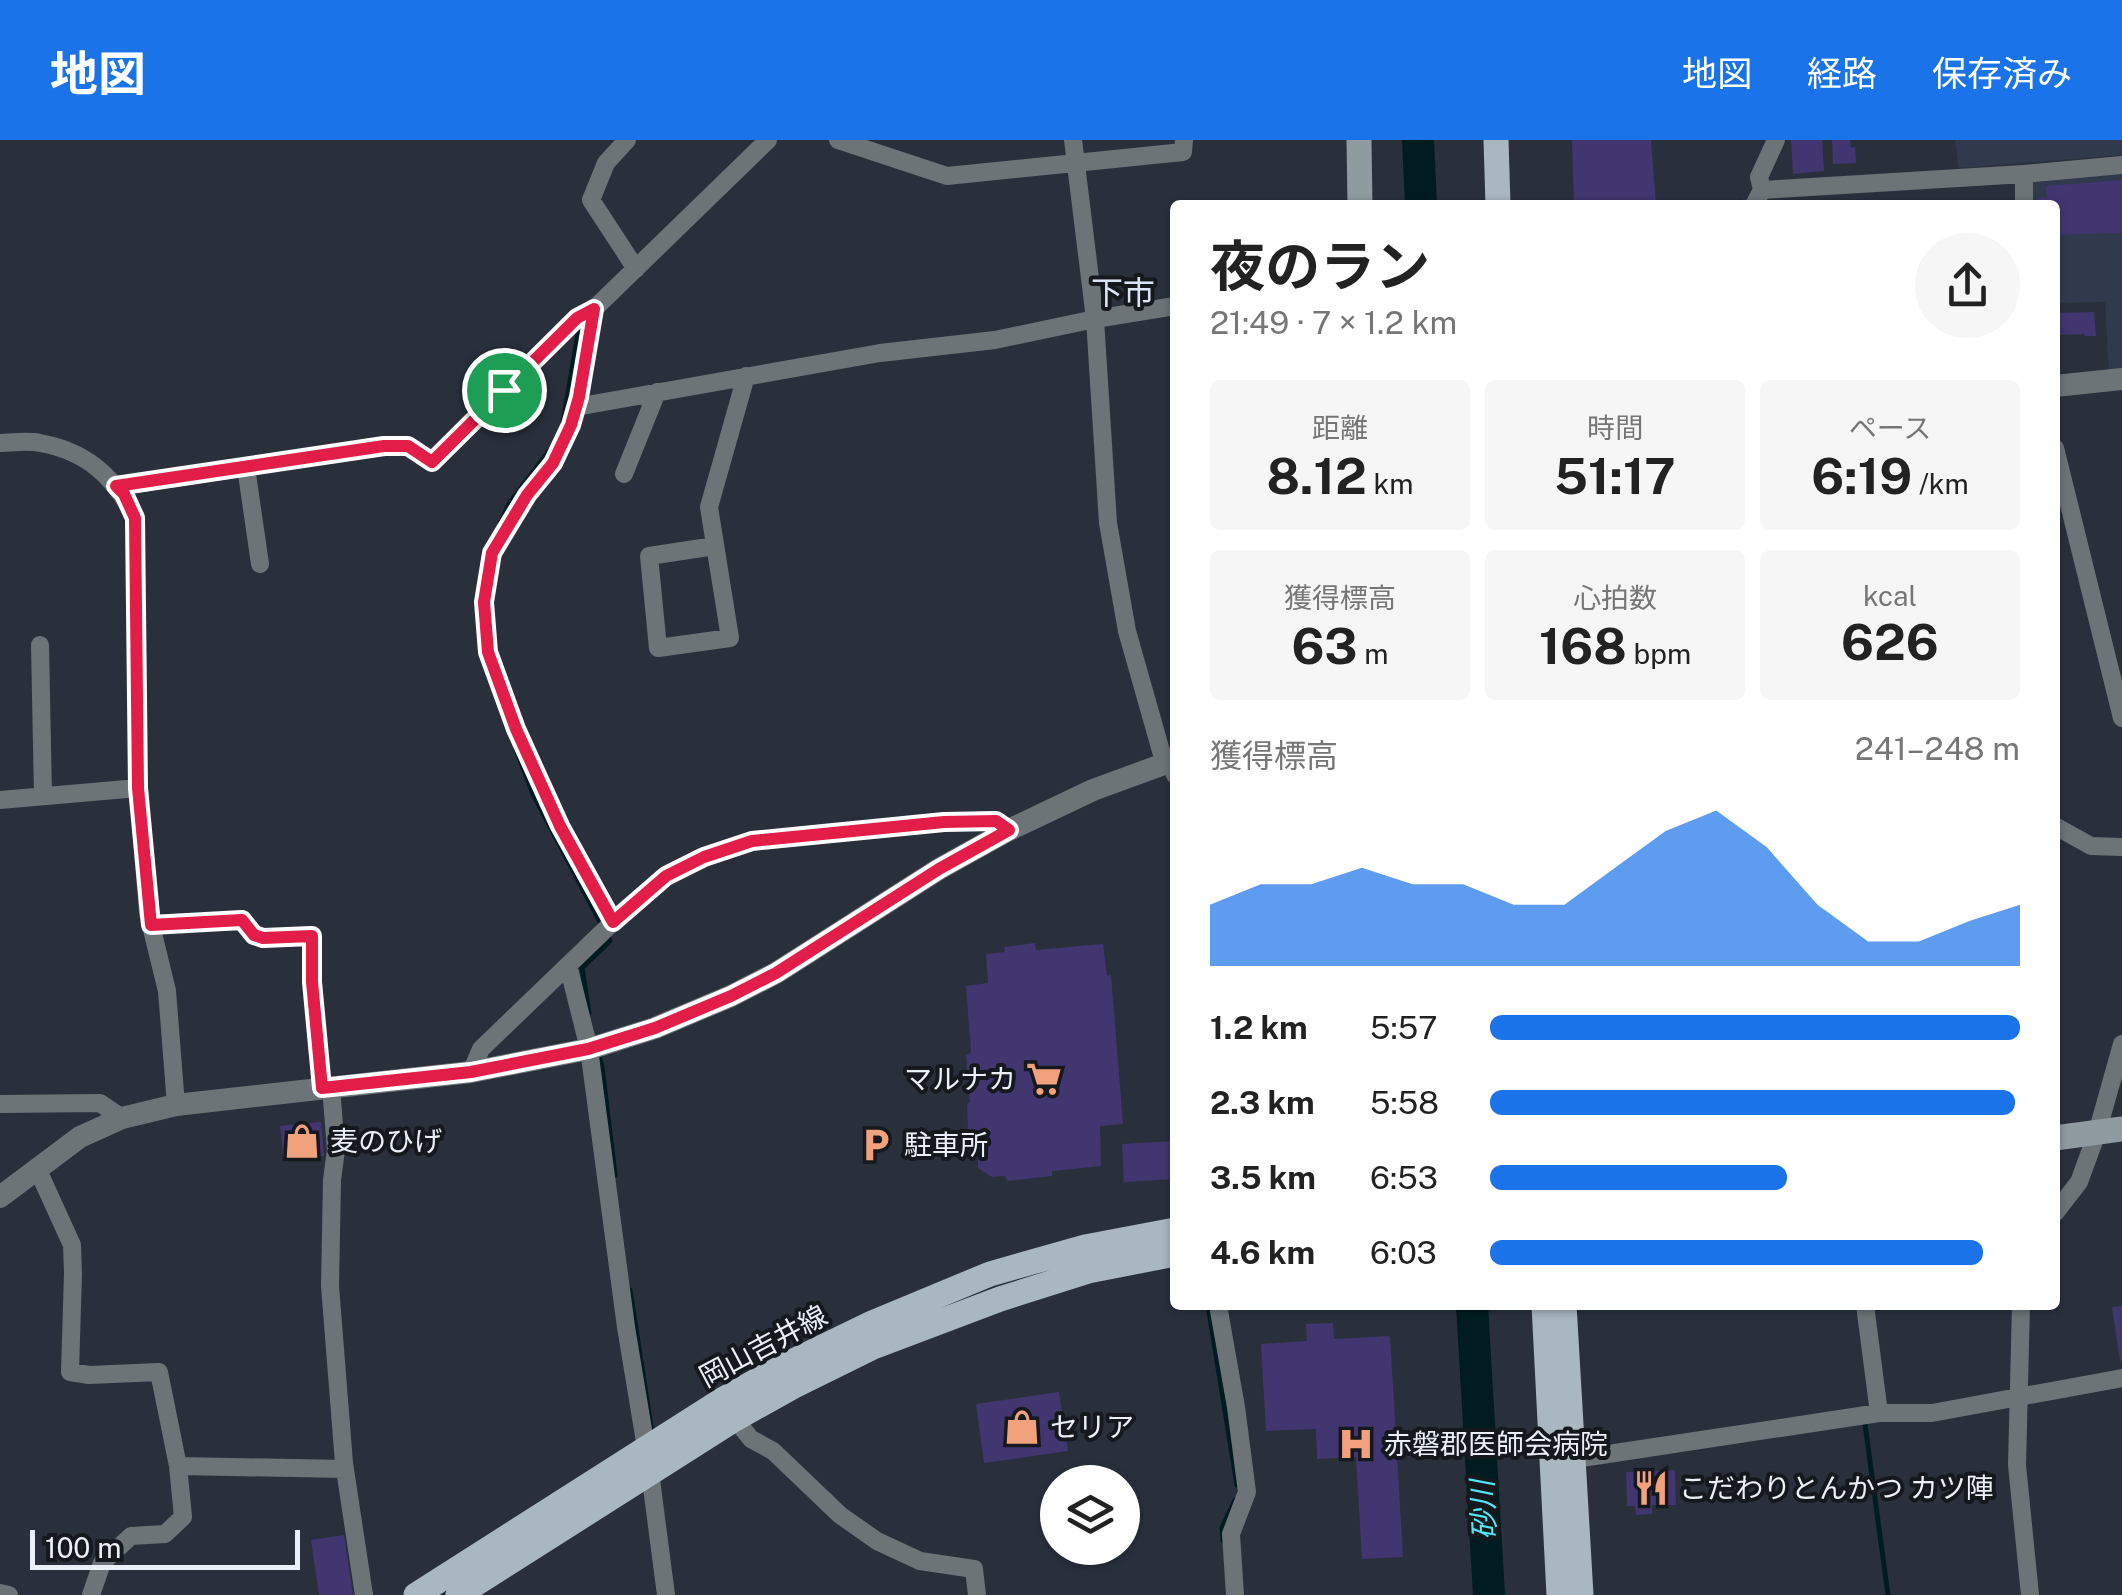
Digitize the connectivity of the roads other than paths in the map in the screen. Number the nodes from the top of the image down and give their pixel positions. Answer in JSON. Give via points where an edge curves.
{"nodes":[{"id":1,"x":627,"y":140,"type":"edge"},
{"id":2,"x":768,"y":140,"type":"edge"},
{"id":3,"x":838,"y":140,"type":"edge"},
{"id":4,"x":1073,"y":140,"type":"edge"},
{"id":5,"x":1184,"y":140,"type":"edge"},
{"id":6,"x":1359,"y":140,"type":"edge"},
{"id":7,"x":1496,"y":140,"type":"edge"},
{"id":8,"x":1776,"y":140,"type":"edge"},
{"id":9,"x":1076,"y":164,"type":"junction"},
{"id":10,"x":2122,"y":165,"type":"edge"},
{"id":11,"x":2024,"y":174,"type":"junction"},
{"id":12,"x":1758,"y":198,"type":"edge"},
{"id":13,"x":1360,"y":200,"type":"edge"},
{"id":14,"x":1498,"y":200,"type":"edge"},
{"id":15,"x":2024,"y":200,"type":"edge"},
{"id":16,"x":636,"y":268,"type":"junction"},
{"id":17,"x":1170,"y":307,"type":"edge"},
{"id":18,"x":594,"y":309,"type":"junction"},
{"id":19,"x":1095,"y":319,"type":"junction"},
{"id":20,"x":746,"y":376,"type":"junction"},
{"id":21,"x":2122,"y":379,"type":"edge"},
{"id":22,"x":2060,"y":385,"type":"edge"},
{"id":23,"x":656,"y":392,"type":"junction"},
{"id":24,"x":576,"y":406,"type":"junction"},
{"id":25,"x":0,"y":443,"type":"edge"},
{"id":26,"x":246,"y":466,"type":"junction"},
{"id":27,"x":2060,"y":468,"type":"edge"},
{"id":28,"x":624,"y":474,"type":"dead end"},
{"id":29,"x":116,"y":486,"type":"junction"},
{"id":30,"x":716,"y":546,"type":"junction"},
{"id":31,"x":260,"y":564,"type":"dead end"},
{"id":32,"x":40,"y":645,"type":"dead end"},
{"id":33,"x":2122,"y":718,"type":"edge"},
{"id":34,"x":1170,"y":762,"type":"edge"},
{"id":35,"x":1170,"y":767,"type":"edge"},
{"id":36,"x":138,"y":788,"type":"junction"},
{"id":37,"x":43,"y":796,"type":"junction"},
{"id":38,"x":0,"y":800,"type":"edge"},
{"id":39,"x":2060,"y":829,"type":"edge"},
{"id":40,"x":1009,"y":830,"type":"junction"},
{"id":41,"x":2122,"y":847,"type":"edge"},
{"id":42,"x":613,"y":922,"type":"junction"},
{"id":43,"x":151,"y":925,"type":"junction"},
{"id":44,"x":568,"y":965,"type":"junction"},
{"id":45,"x":2122,"y":1044,"type":"edge"},
{"id":46,"x":588,"y":1049,"type":"junction"},
{"id":47,"x":471,"y":1072,"type":"junction"},
{"id":48,"x":326,"y":1088,"type":"junction"},
{"id":49,"x":0,"y":1104,"type":"edge"},
{"id":50,"x":176,"y":1105,"type":"junction"},
{"id":51,"x":122,"y":1118,"type":"junction"},
{"id":52,"x":2110,"y":1131,"type":"edge"},
{"id":53,"x":2060,"y":1137,"type":"edge"},
{"id":54,"x":37,"y":1168,"type":"junction"},
{"id":55,"x":0,"y":1196,"type":"edge"},
{"id":56,"x":2060,"y":1207,"type":"edge"},
{"id":57,"x":1170,"y":1231,"type":"edge"},
{"id":58,"x":1170,"y":1255,"type":"edge"},
{"id":59,"x":1219,"y":1310,"type":"edge"},
{"id":60,"x":1545,"y":1310,"type":"edge"},
{"id":61,"x":1564,"y":1310,"type":"edge"},
{"id":62,"x":1866,"y":1310,"type":"edge"},
{"id":63,"x":2020,"y":1310,"type":"edge"},
{"id":64,"x":2122,"y":1378,"type":"edge"},
{"id":65,"x":2018,"y":1396,"type":"junction"},
{"id":66,"x":1879,"y":1413,"type":"junction"},
{"id":67,"x":735,"y":1419,"type":"junction"},
{"id":68,"x":648,"y":1460,"type":"junction"},
{"id":69,"x":1562,"y":1460,"type":"junction"},
{"id":70,"x":178,"y":1466,"type":"junction"},
{"id":71,"x":346,"y":1470,"type":"junction"},
{"id":72,"x":0,"y":1592,"type":"edge"},
{"id":73,"x":9,"y":1595,"type":"edge"},
{"id":74,"x":92,"y":1595,"type":"edge"},
{"id":75,"x":364,"y":1595,"type":"edge"},
{"id":76,"x":416,"y":1595,"type":"edge"},
{"id":77,"x":458,"y":1595,"type":"edge"},
{"id":78,"x":666,"y":1595,"type":"edge"},
{"id":79,"x":977,"y":1595,"type":"edge"},
{"id":80,"x":1235,"y":1595,"type":"edge"},
{"id":81,"x":1559,"y":1595,"type":"edge"},
{"id":82,"x":1581,"y":1595,"type":"edge"},
{"id":83,"x":2030,"y":1595,"type":"edge"}],
"edges":[{"from":1,"to":16,"type":"street","via":[[606,163],[590,200]]},
{"from":2,"to":16,"type":"street"},
{"from":3,"to":9,"type":"street","via":[[947,176]]},
{"from":4,"to":9,"type":"street"},
{"from":5,"to":9,"type":"street","via":[[1183,152]]},
{"from":6,"to":13,"type":"main road"},
{"from":7,"to":14,"type":"main road"},
{"from":8,"to":12,"type":"street","via":[[1759,177]]},
{"from":9,"to":19,"type":"street"},
{"from":10,"to":11,"type":"street"},
{"from":11,"to":12,"type":"street"},
{"from":11,"to":15,"type":"street"},
{"from":16,"to":18,"type":"street"},
{"from":17,"to":19,"type":"street"},
{"from":18,"to":24,"type":"street"},
{"from":18,"to":26,"type":"street","via":[[577,318],[432,462],[408,446],[384,446]]},
{"from":19,"to":20,"type":"street"},
{"from":19,"to":34,"type":"street","via":[[1108,523],[1127,631]]},
{"from":20,"to":23,"type":"street"},
{"from":20,"to":30,"type":"street","via":[[709,507]]},
{"from":21,"to":22,"type":"street"},
{"from":23,"to":24,"type":"street"},
{"from":23,"to":28,"type":"street"},
{"from":24,"to":42,"type":"street","via":[[553,463],[492,553],[484,602],[488,652],[516,729]]},
{"from":25,"to":29,"type":"street","via":[[39,442],[76,455]]},
{"from":26,"to":29,"type":"street"},
{"from":26,"to":31,"type":"street"},
{"from":27,"to":33,"type":"street"},
{"from":29,"to":36,"type":"street","via":[[135,518]]},
{"from":30,"to":30,"type":"street","via":[[730,638],[658,648],[649,556]]},
{"from":32,"to":37,"type":"street"},
{"from":35,"to":40,"type":"street","via":[[1093,790]]},
{"from":36,"to":37,"type":"street"},
{"from":36,"to":43,"type":"street"},
{"from":37,"to":38,"type":"street"},
{"from":39,"to":41,"type":"street","via":[[2092,846]]},
{"from":40,"to":42,"type":"street","via":[[996,821],[944,822],[752,841],[666,876]]},
{"from":40,"to":46,"type":"street","via":[[776,973],[655,1028]]},
{"from":42,"to":44,"type":"street"},
{"from":43,"to":48,"type":"street","via":[[242,920],[263,938],[312,936]]},
{"from":43,"to":50,"type":"street","via":[[167,991]]},
{"from":44,"to":46,"type":"street"},
{"from":44,"to":47,"type":"street","via":[[481,1048]]},
{"from":45,"to":52,"type":"street"},
{"from":46,"to":47,"type":"street"},
{"from":46,"to":68,"type":"street"},
{"from":47,"to":48,"type":"street"},
{"from":48,"to":50,"type":"street"},
{"from":48,"to":71,"type":"street","via":[[336,1150],[330,1286]]},
{"from":49,"to":51,"type":"street","via":[[100,1103]]},
{"from":50,"to":51,"type":"street"},
{"from":51,"to":54,"type":"street"},
{"from":52,"to":53,"type":"main road"},
{"from":52,"to":56,"type":"street"},
{"from":54,"to":55,"type":"street"},
{"from":54,"to":70,"type":"street","via":[[72,1245],[70,1372],[159,1372]]},
{"from":57,"to":68,"type":"main road","name":"岡山吉井線","via":[[990,1274],[872,1323],[722,1400]]},
{"from":58,"to":67,"type":"main road","name":"岡山吉井線","via":[[1000,1298],[873,1347]]},
{"from":59,"to":80,"type":"street","via":[[1247,1492],[1231,1534]]},
{"from":60,"to":69,"type":"main road"},
{"from":61,"to":69,"type":"main road"},
{"from":62,"to":66,"type":"street"},
{"from":63,"to":65,"type":"street"},
{"from":64,"to":65,"type":"street"},
{"from":65,"to":66,"type":"street","via":[[1932,1413]]},
{"from":65,"to":83,"type":"street"},
{"from":66,"to":69,"type":"street"},
{"from":67,"to":68,"type":"main road","name":"岡山吉井線"},
{"from":67,"to":79,"type":"street","via":[[751,1440],[773,1451],[876,1540],[920,1561],[974,1570]]},
{"from":68,"to":76,"type":"main road","name":"岡山吉井線"},
{"from":68,"to":77,"type":"main road","name":"岡山吉井線"},
{"from":68,"to":78,"type":"street"},
{"from":69,"to":81,"type":"main road"},
{"from":69,"to":82,"type":"main road"},
{"from":70,"to":71,"type":"street"},
{"from":70,"to":74,"type":"street","via":[[184,1516],[165,1534],[130,1536],[102,1563]]},
{"from":71,"to":75,"type":"street"},
{"from":72,"to":73,"type":"street"}]}
